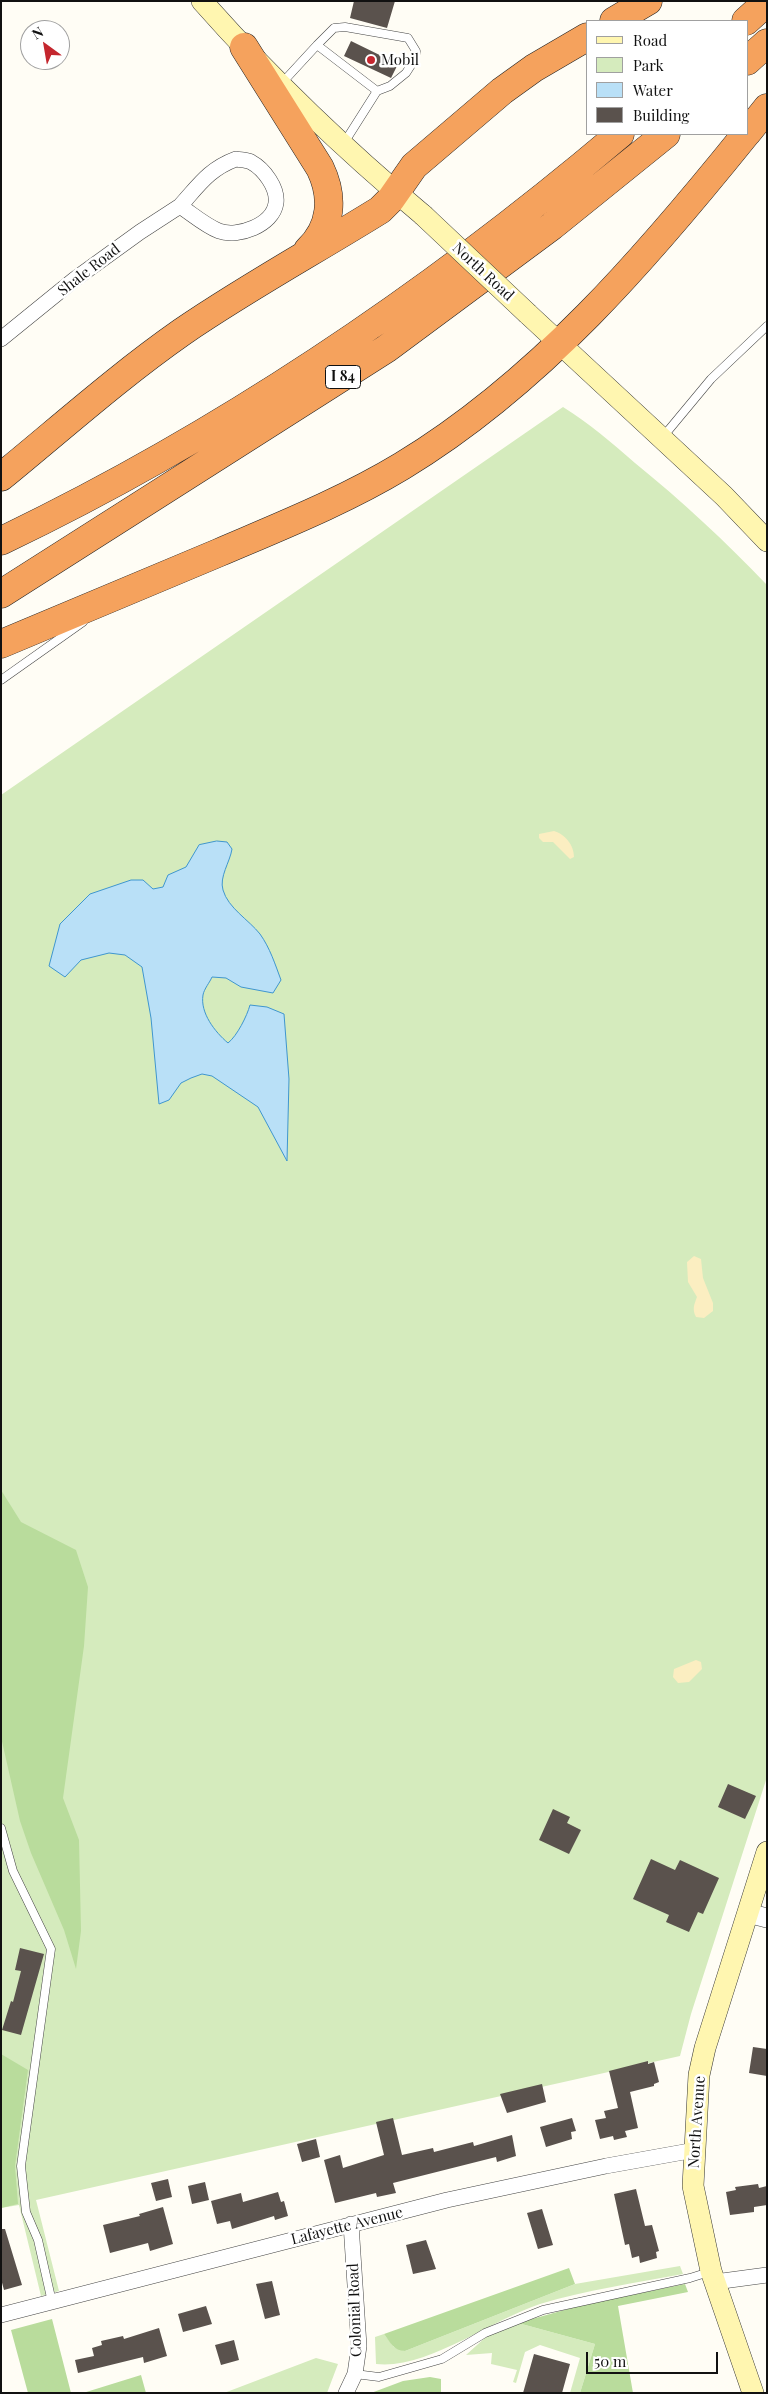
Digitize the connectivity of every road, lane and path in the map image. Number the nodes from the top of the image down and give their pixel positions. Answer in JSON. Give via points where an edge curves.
{"nodes":[{"id":1,"x":202,"y":1,"type":"edge"},
{"id":2,"x":648,"y":1,"type":"edge"},
{"id":3,"x":767,"y":2,"type":"edge"},
{"id":4,"x":616,"y":20,"type":"edge"},
{"id":5,"x":747,"y":20,"type":"edge"},
{"id":6,"x":586,"y":38,"type":"edge"},
{"id":7,"x":767,"y":43,"type":"edge"},
{"id":8,"x":317,"y":46,"type":"junction"},
{"id":9,"x":244,"y":47,"type":"junction"},
{"id":10,"x":748,"y":60,"type":"edge"},
{"id":11,"x":280,"y":84,"type":"junction"},
{"id":12,"x":377,"y":91,"type":"junction"},
{"id":13,"x":767,"y":108,"type":"edge"},
{"id":14,"x":748,"y":131,"type":"edge"},
{"id":15,"x":619,"y":135,"type":"edge"},
{"id":16,"x":665,"y":135,"type":"edge"},
{"id":17,"x":744,"y":135,"type":"edge"},
{"id":18,"x":342,"y":145,"type":"junction"},
{"id":19,"x":396,"y":193,"type":"junction"},
{"id":20,"x":180,"y":206,"type":"junction"},
{"id":21,"x":301,"y":256,"type":"junction"},
{"id":22,"x":767,"y":326,"type":"edge"},
{"id":23,"x":1,"y":339,"type":"edge"},
{"id":24,"x":559,"y":344,"type":"junction"},
{"id":25,"x":661,"y":440,"type":"junction"},
{"id":26,"x":1,"y":477,"type":"edge"},
{"id":27,"x":767,"y":541,"type":"edge"},
{"id":28,"x":1,"y":542,"type":"edge"},
{"id":29,"x":124,"y":592,"type":"junction"},
{"id":30,"x":1,"y":594,"type":"edge"},
{"id":31,"x":1,"y":644,"type":"edge"},
{"id":32,"x":1,"y":680,"type":"edge"},
{"id":33,"x":1,"y":1828,"type":"edge"},
{"id":34,"x":767,"y":1852,"type":"edge"},
{"id":35,"x":758,"y":1916,"type":"edge"},
{"id":36,"x":695,"y":2150,"type":"junction"},
{"id":37,"x":352,"y":2224,"type":"junction"},
{"id":38,"x":767,"y":2275,"type":"edge"},
{"id":39,"x":713,"y":2277,"type":"junction"},
{"id":40,"x":52,"y":2302,"type":"junction"},
{"id":41,"x":1,"y":2315,"type":"edge"},
{"id":42,"x":355,"y":2374,"type":"junction"},
{"id":43,"x":346,"y":2393,"type":"edge"},
{"id":44,"x":754,"y":2393,"type":"edge"}],
"edges":[{"from":1,"to":9,"type":"main road","name":"North Road"},
{"from":2,"to":4,"type":"highway"},
{"from":3,"to":5,"type":"highway"},
{"from":6,"to":19,"type":"highway","via":[[502,91],[414,166]]},
{"from":7,"to":10,"type":"highway"},
{"from":8,"to":11,"type":"lane"},
{"from":8,"to":12,"type":"lane"},
{"from":8,"to":12,"type":"lane","via":[[334,28],[345,27],[408,38],[416,51],[415,59],[406,73],[390,86]]},
{"from":9,"to":11,"type":"main road","name":"North Road"},
{"from":9,"to":21,"type":"highway","via":[[328,186],[326,225],[318,240]]},
{"from":11,"to":18,"type":"main road","name":"North Road"},
{"from":12,"to":18,"type":"lane"},
{"from":13,"to":14,"type":"highway"},
{"from":15,"to":28,"type":"highway","number":"I 84","via":[[450,269],[300,372],[138,469]]},
{"from":16,"to":30,"type":"highway","number":"I 84","via":[[552,226],[386,348]]},
{"from":17,"to":24,"type":"highway","via":[[671,224]]},
{"from":18,"to":19,"type":"main road","name":"North Road"},
{"from":19,"to":21,"type":"highway","via":[[380,210]]},
{"from":19,"to":24,"type":"main road","name":"North Road","bridge":true},
{"from":20,"to":20,"type":"street","name":"Shale Road","via":[[209,172],[236,159],[250,161],[266,174],[275,190],[276,204],[270,215],[248,232],[218,231]]},
{"from":20,"to":23,"type":"street","name":"Shale Road","via":[[82,274]]},
{"from":21,"to":26,"type":"highway","via":[[159,349]]},
{"from":22,"to":25,"type":"lane","via":[[711,379]]},
{"from":24,"to":25,"type":"main road","name":"North Road"},
{"from":24,"to":29,"type":"highway","via":[[514,385],[402,466],[302,517]]},
{"from":25,"to":27,"type":"main road","name":"North Road","via":[[724,496]]},
{"from":29,"to":31,"type":"highway"},
{"from":29,"to":32,"type":"lane"},
{"from":33,"to":40,"type":"lane","via":[[13,1871],[51,1949],[21,2166],[26,2212],[38,2240]]},
{"from":34,"to":35,"type":"main road","name":"North Avenue"},
{"from":35,"to":36,"type":"main road","name":"North Avenue","via":[[705,2048],[699,2075]]},
{"from":36,"to":37,"type":"street","name":"Lafayette Avenue","via":[[466,2196]]},
{"from":36,"to":39,"type":"main road","name":"North Avenue","via":[[694,2186],[702,2237]]},
{"from":37,"to":40,"type":"street","name":"Lafayette Avenue"},
{"from":37,"to":42,"type":"street","name":"Colonial Road","via":[[359,2346]]},
{"from":38,"to":39,"type":"street"},
{"from":39,"to":42,"type":"lane","via":[[690,2278],[543,2310],[485,2333],[442,2359],[379,2377]]},
{"from":39,"to":44,"type":"main road","name":"North Avenue"},
{"from":40,"to":41,"type":"street","name":"Lafayette Avenue"},
{"from":42,"to":43,"type":"street","name":"Colonial Road"}]}
